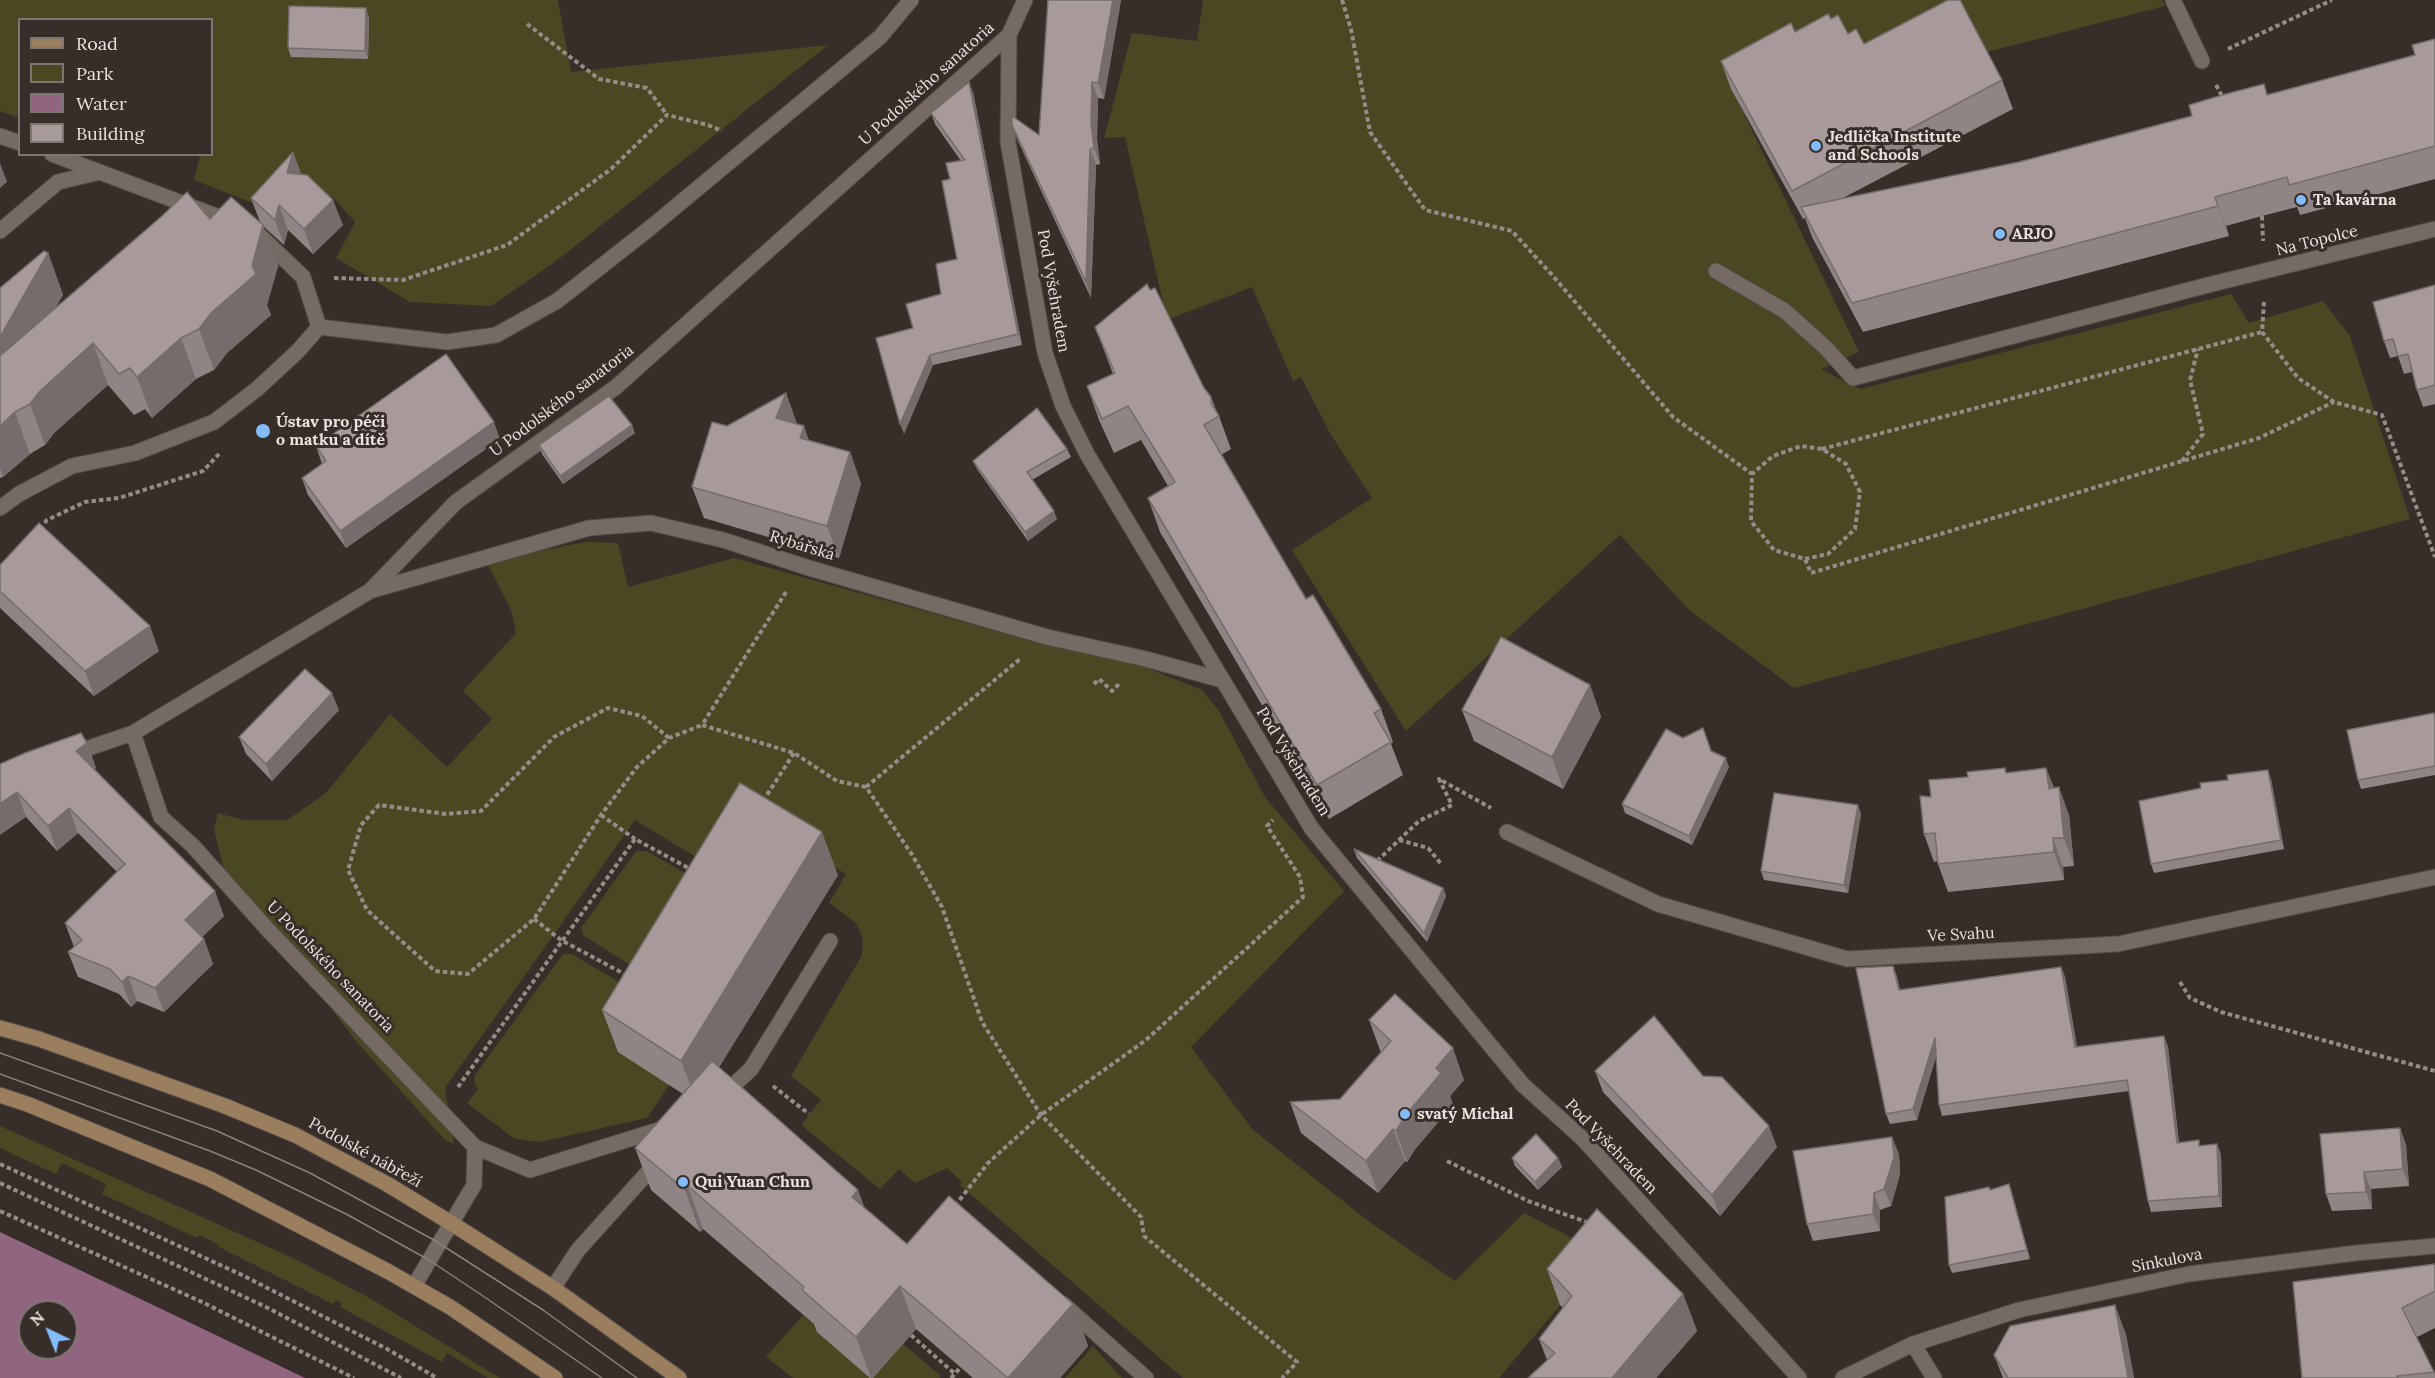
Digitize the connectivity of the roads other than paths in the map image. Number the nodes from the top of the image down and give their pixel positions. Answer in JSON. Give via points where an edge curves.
{"nodes":[{"id":1,"x":911,"y":0,"type":"edge"},
{"id":2,"x":1025,"y":0,"type":"edge"},
{"id":3,"x":2173,"y":0,"type":"edge"},
{"id":4,"x":1009,"y":35,"type":"junction"},
{"id":5,"x":2202,"y":61,"type":"road end"},
{"id":6,"x":0,"y":136,"type":"edge"},
{"id":7,"x":18,"y":142,"type":"edge"},
{"id":8,"x":57,"y":156,"type":"edge"},
{"id":9,"x":100,"y":172,"type":"junction"},
{"id":10,"x":2435,"y":229,"type":"edge"},
{"id":11,"x":0,"y":231,"type":"edge"},
{"id":12,"x":1716,"y":271,"type":"dead end"},
{"id":13,"x":319,"y":327,"type":"junction"},
{"id":14,"x":0,"y":508,"type":"edge"},
{"id":15,"x":370,"y":591,"type":"junction"},
{"id":16,"x":1222,"y":680,"type":"junction"},
{"id":17,"x":133,"y":733,"type":"junction"},
{"id":18,"x":55,"y":760,"type":"edge"},
{"id":19,"x":1507,"y":832,"type":"road end"},
{"id":20,"x":2435,"y":877,"type":"edge"},
{"id":21,"x":830,"y":941,"type":"dead end"},
{"id":22,"x":0,"y":1028,"type":"edge"},
{"id":23,"x":0,"y":1095,"type":"edge"},
{"id":24,"x":711,"y":1105,"type":"edge"},
{"id":25,"x":684,"y":1122,"type":"edge"},
{"id":26,"x":671,"y":1145,"type":"edge"},
{"id":27,"x":475,"y":1147,"type":"junction"},
{"id":28,"x":451,"y":1223,"type":"junction"},
{"id":29,"x":2435,"y":1246,"type":"edge"},
{"id":30,"x":414,"y":1286,"type":"junction"},
{"id":31,"x":553,"y":1288,"type":"junction"},
{"id":32,"x":1050,"y":1292,"type":"edge"},
{"id":33,"x":1913,"y":1344,"type":"junction"},
{"id":34,"x":555,"y":1378,"type":"edge"},
{"id":35,"x":680,"y":1378,"type":"edge"},
{"id":36,"x":1146,"y":1378,"type":"edge"},
{"id":37,"x":1799,"y":1378,"type":"edge"},
{"id":38,"x":1844,"y":1378,"type":"edge"},
{"id":39,"x":1934,"y":1378,"type":"edge"}],
"edges":[{"from":1,"to":13,"type":"street","via":[[880,37],[650,228],[557,301],[496,335],[447,342]]},
{"from":2,"to":4,"type":"street","name":"U Podolského sanatoria"},
{"from":3,"to":5,"type":"street"},
{"from":4,"to":15,"type":"street","name":"U Podolského sanatoria","via":[[616,387],[456,502]]},
{"from":4,"to":16,"type":"street","name":"Pod Vyšehradem","via":[[1008,142],[1044,354],[1062,406],[1087,454]]},
{"from":6,"to":7,"type":"street"},
{"from":8,"to":9,"type":"street"},
{"from":9,"to":11,"type":"street","via":[[58,182]]},
{"from":9,"to":13,"type":"street","via":[[255,231],[303,277]]},
{"from":10,"to":12,"type":"street","name":"Na Topolce","via":[[1853,378],[1785,311]]},
{"from":13,"to":14,"type":"street","via":[[298,351],[214,422],[135,453],[72,466]]},
{"from":15,"to":16,"type":"street","name":"Rybářská","via":[[589,528],[651,523],[723,540],[1047,637]]},
{"from":15,"to":17,"type":"street","name":"U Podolského sanatoria"},
{"from":16,"to":37,"type":"street","name":"Pod Vyšehradem","via":[[1307,821],[1523,1085],[1583,1138]]},
{"from":17,"to":18,"type":"street","name":"U Podolského sanatoria"},
{"from":17,"to":27,"type":"street","name":"U Podolského sanatoria","via":[[161,818],[193,846]]},
{"from":19,"to":20,"type":"street","name":"Ve Svahu","via":[[1658,904],[1847,959],[2118,944]]},
{"from":21,"to":24,"type":"street","via":[[751,1069]]},
{"from":22,"to":28,"type":"main road","name":"Podolské nábřeží","via":[[225,1106],[295,1135]]},
{"from":23,"to":30,"type":"main road","via":[[210,1179]]},
{"from":25,"to":27,"type":"street","via":[[530,1170]]},
{"from":26,"to":31,"type":"street","via":[[578,1251]]},
{"from":27,"to":28,"type":"street","via":[[474,1185]]},
{"from":28,"to":30,"type":"street"},
{"from":28,"to":31,"type":"main road","name":"Podolské nábřeží"},
{"from":29,"to":33,"type":"street","name":"Sinkulova","via":[[2189,1274],[2019,1310]]},
{"from":30,"to":34,"type":"main road"},
{"from":31,"to":35,"type":"main road","name":"Podolské nábřeží"},
{"from":32,"to":36,"type":"street"},
{"from":33,"to":38,"type":"street","name":"Sinkulova"},
{"from":33,"to":39,"type":"street"}]}
